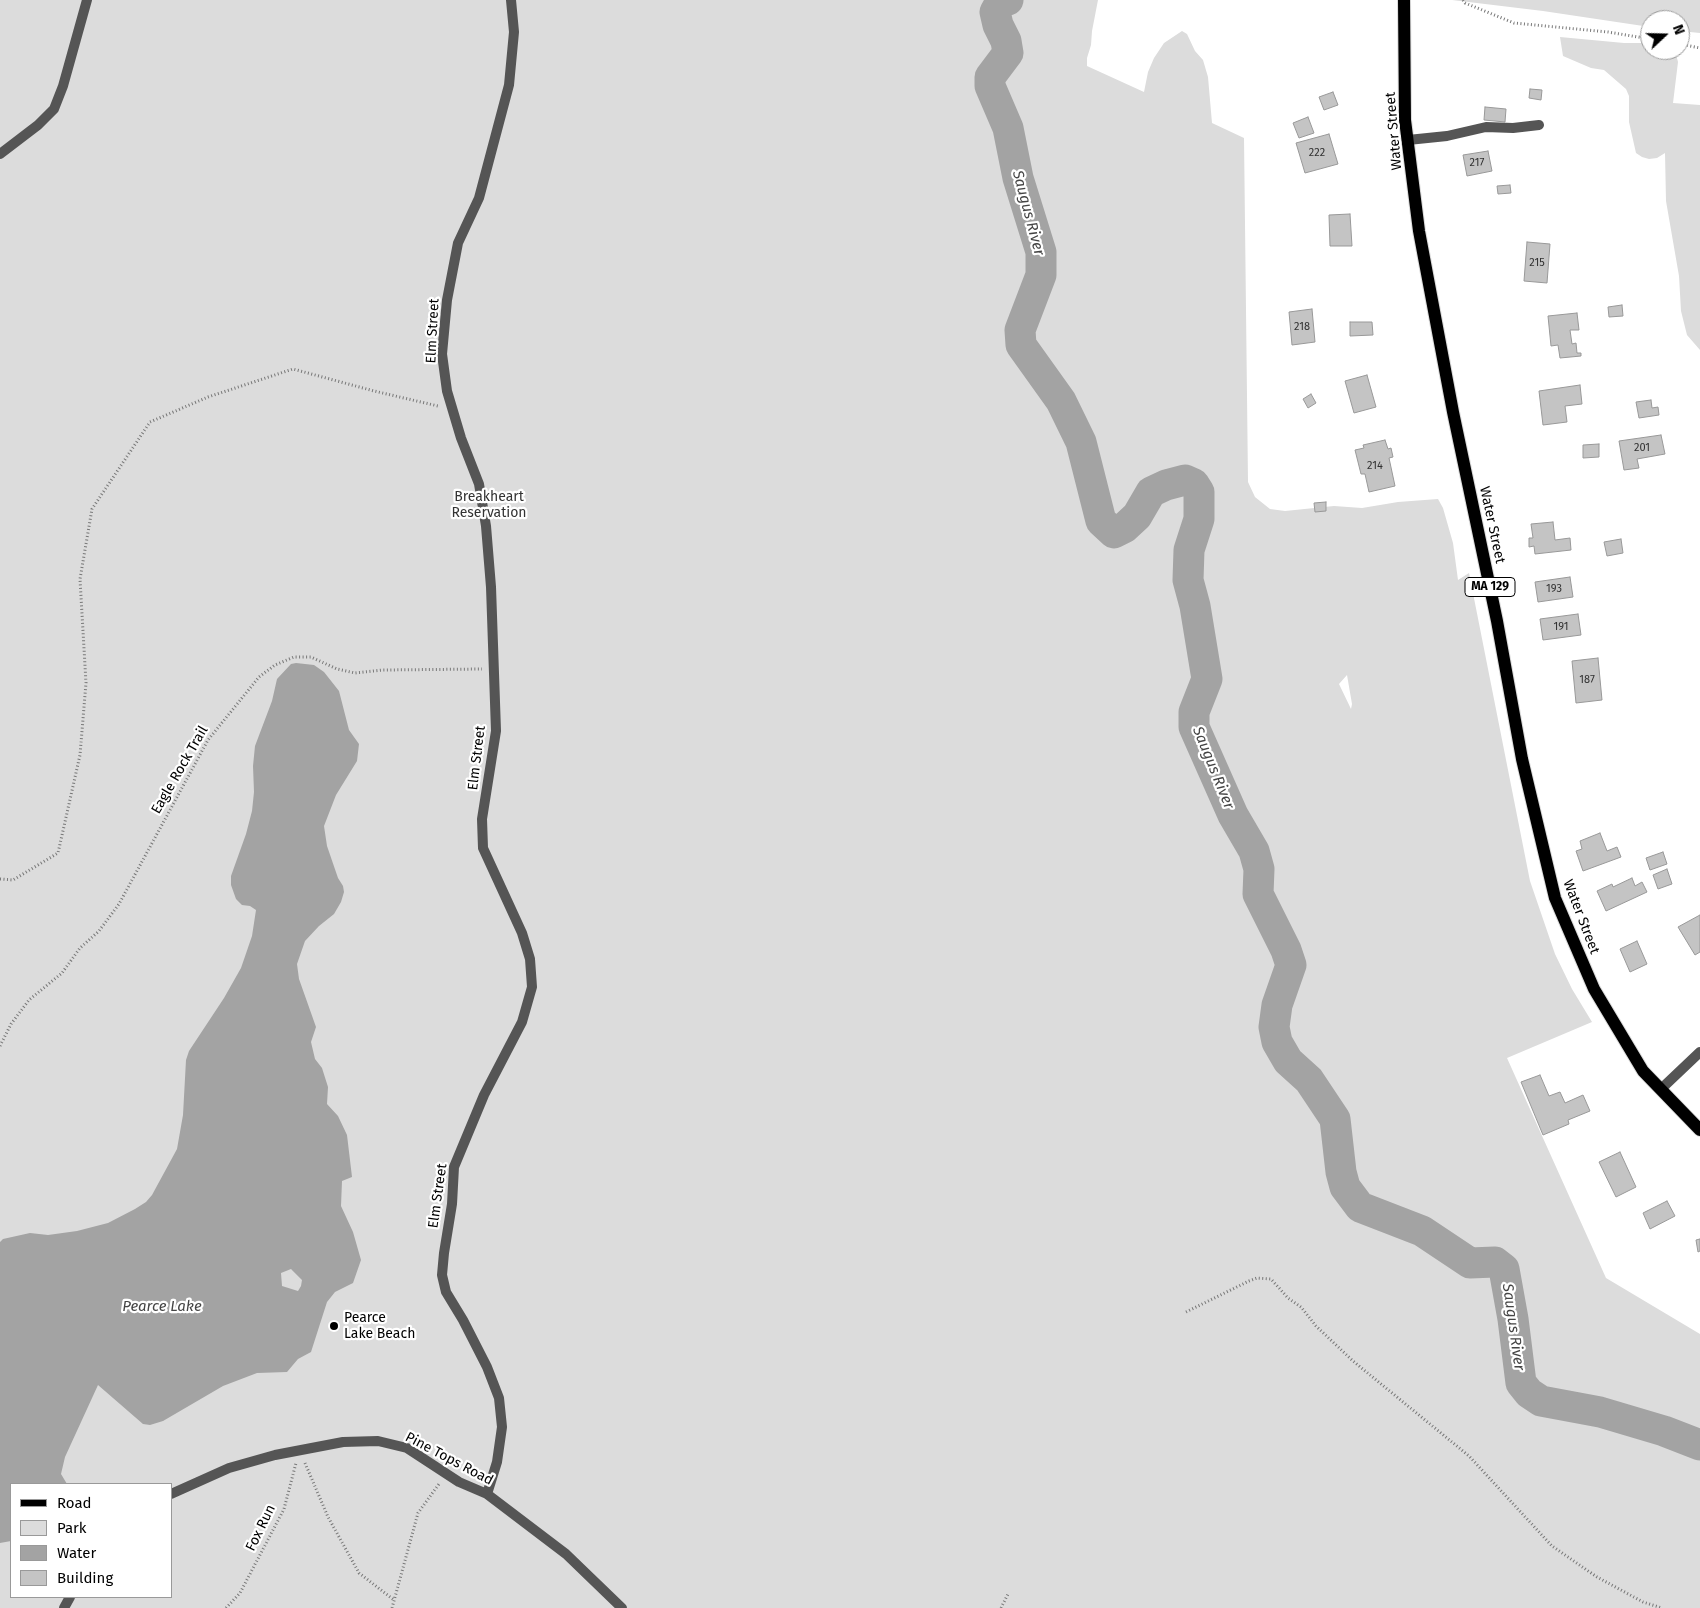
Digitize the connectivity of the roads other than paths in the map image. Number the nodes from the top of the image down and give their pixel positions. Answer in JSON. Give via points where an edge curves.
{"nodes":[{"id":1,"x":87,"y":0,"type":"edge"},
{"id":2,"x":511,"y":0,"type":"edge"},
{"id":3,"x":1404,"y":0,"type":"edge"},
{"id":4,"x":1539,"y":125,"type":"dead end"},
{"id":5,"x":1408,"y":140,"type":"junction"},
{"id":6,"x":0,"y":154,"type":"edge"},
{"id":7,"x":1700,"y":1052,"type":"edge"},
{"id":8,"x":1661,"y":1090,"type":"junction"},
{"id":9,"x":1700,"y":1130,"type":"edge"},
{"id":10,"x":172,"y":1494,"type":"edge"},
{"id":11,"x":487,"y":1494,"type":"junction"},
{"id":12,"x":622,"y":1608,"type":"edge"}],
"edges":[{"from":1,"to":6,"type":"street","via":[[54,109]]},
{"from":2,"to":11,"type":"street","name":"Elm Street","via":[[514,32],[509,85],[479,198],[458,243],[447,300],[442,354],[447,391],[480,484],[486,526],[496,731],[482,819],[483,848],[522,933],[530,958],[532,987],[522,1022],[484,1095],[454,1167],[442,1275],[446,1292],[500,1398],[502,1427],[498,1462]]},
{"from":3,"to":5,"type":"main road","name":"Water Street","number":"MA 129"},
{"from":4,"to":5,"type":"street","via":[[1486,127]]},
{"from":5,"to":8,"type":"main road","name":"Water Street","number":"MA 129","via":[[1420,231],[1453,412],[1522,759],[1555,898],[1594,990],[1644,1071]]},
{"from":7,"to":8,"type":"street"},
{"from":8,"to":9,"type":"main road","name":"Water Street","number":"MA 129"},
{"from":10,"to":11,"type":"street","name":"Pine Tops Road","via":[[229,1468],[275,1455],[343,1442],[378,1441],[407,1448],[459,1482]]},
{"from":11,"to":12,"type":"street","name":"Pine Tops Road","via":[[566,1554]]}]}
